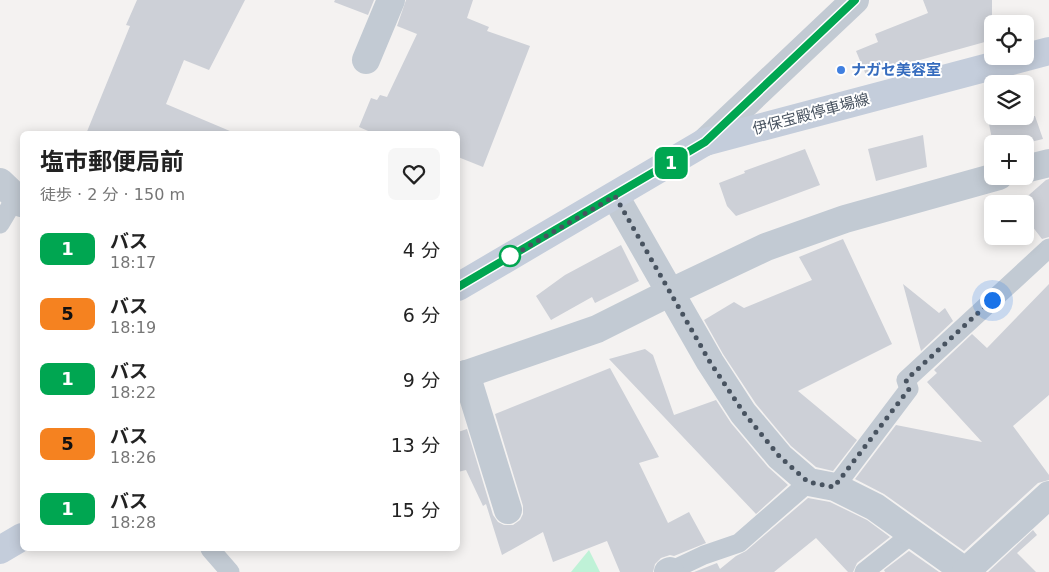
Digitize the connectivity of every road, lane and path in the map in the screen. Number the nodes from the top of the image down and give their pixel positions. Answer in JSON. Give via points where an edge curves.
{"nodes":[{"id":1,"x":391,"y":0,"type":"edge"},
{"id":2,"x":855,"y":0,"type":"edge"},
{"id":3,"x":1049,"y":51,"type":"edge"},
{"id":4,"x":366,"y":60,"type":"dead end"},
{"id":5,"x":705,"y":142,"type":"junction"},
{"id":6,"x":1049,"y":163,"type":"edge"},
{"id":7,"x":1034,"y":167,"type":"edge"},
{"id":8,"x":984,"y":180,"type":"edge"},
{"id":9,"x":13,"y":194,"type":"edge"},
{"id":10,"x":615,"y":196,"type":"junction"},
{"id":11,"x":0,"y":224,"type":"edge"},
{"id":12,"x":1049,"y":248,"type":"edge"},
{"id":13,"x":460,"y":286,"type":"edge"},
{"id":14,"x":671,"y":292,"type":"junction"},
{"id":15,"x":462,"y":376,"type":"edge"},
{"id":16,"x":822,"y":484,"type":"junction"},
{"id":17,"x":1049,"y":495,"type":"edge"},
{"id":18,"x":508,"y":510,"type":"dead end"},
{"id":19,"x":912,"y":534,"type":"junction"},
{"id":20,"x":212,"y":551,"type":"edge"},
{"id":21,"x":669,"y":571,"type":"edge"},
{"id":22,"x":230,"y":572,"type":"edge"},
{"id":23,"x":864,"y":572,"type":"edge"},
{"id":24,"x":966,"y":572,"type":"edge"}],
"edges":[{"from":1,"to":4,"type":"street"},
{"from":2,"to":5,"type":"street"},
{"from":3,"to":5,"type":"main road","name":"伊保宝殿停車場線"},
{"from":5,"to":10,"type":"main road","name":"伊保宝殿停車場線"},
{"from":6,"to":7,"type":"street"},
{"from":8,"to":14,"type":"street","via":[[844,219],[766,247]]},
{"from":9,"to":11,"type":"lane"},
{"from":10,"to":13,"type":"main road","name":"伊保宝殿停車場線"},
{"from":10,"to":14,"type":"street"},
{"from":12,"to":16,"type":"lane","via":[[906,380],[909,389]]},
{"from":14,"to":15,"type":"street","via":[[597,329]]},
{"from":14,"to":16,"type":"street","via":[[710,362],[744,413],[780,457]]},
{"from":15,"to":18,"type":"street"},
{"from":16,"to":19,"type":"street","via":[[875,507]]},
{"from":16,"to":21,"type":"lane","via":[[739,543]]},
{"from":17,"to":24,"type":"street"},
{"from":19,"to":23,"type":"lane"},
{"from":19,"to":24,"type":"street"},
{"from":20,"to":22,"type":"lane"}]}
